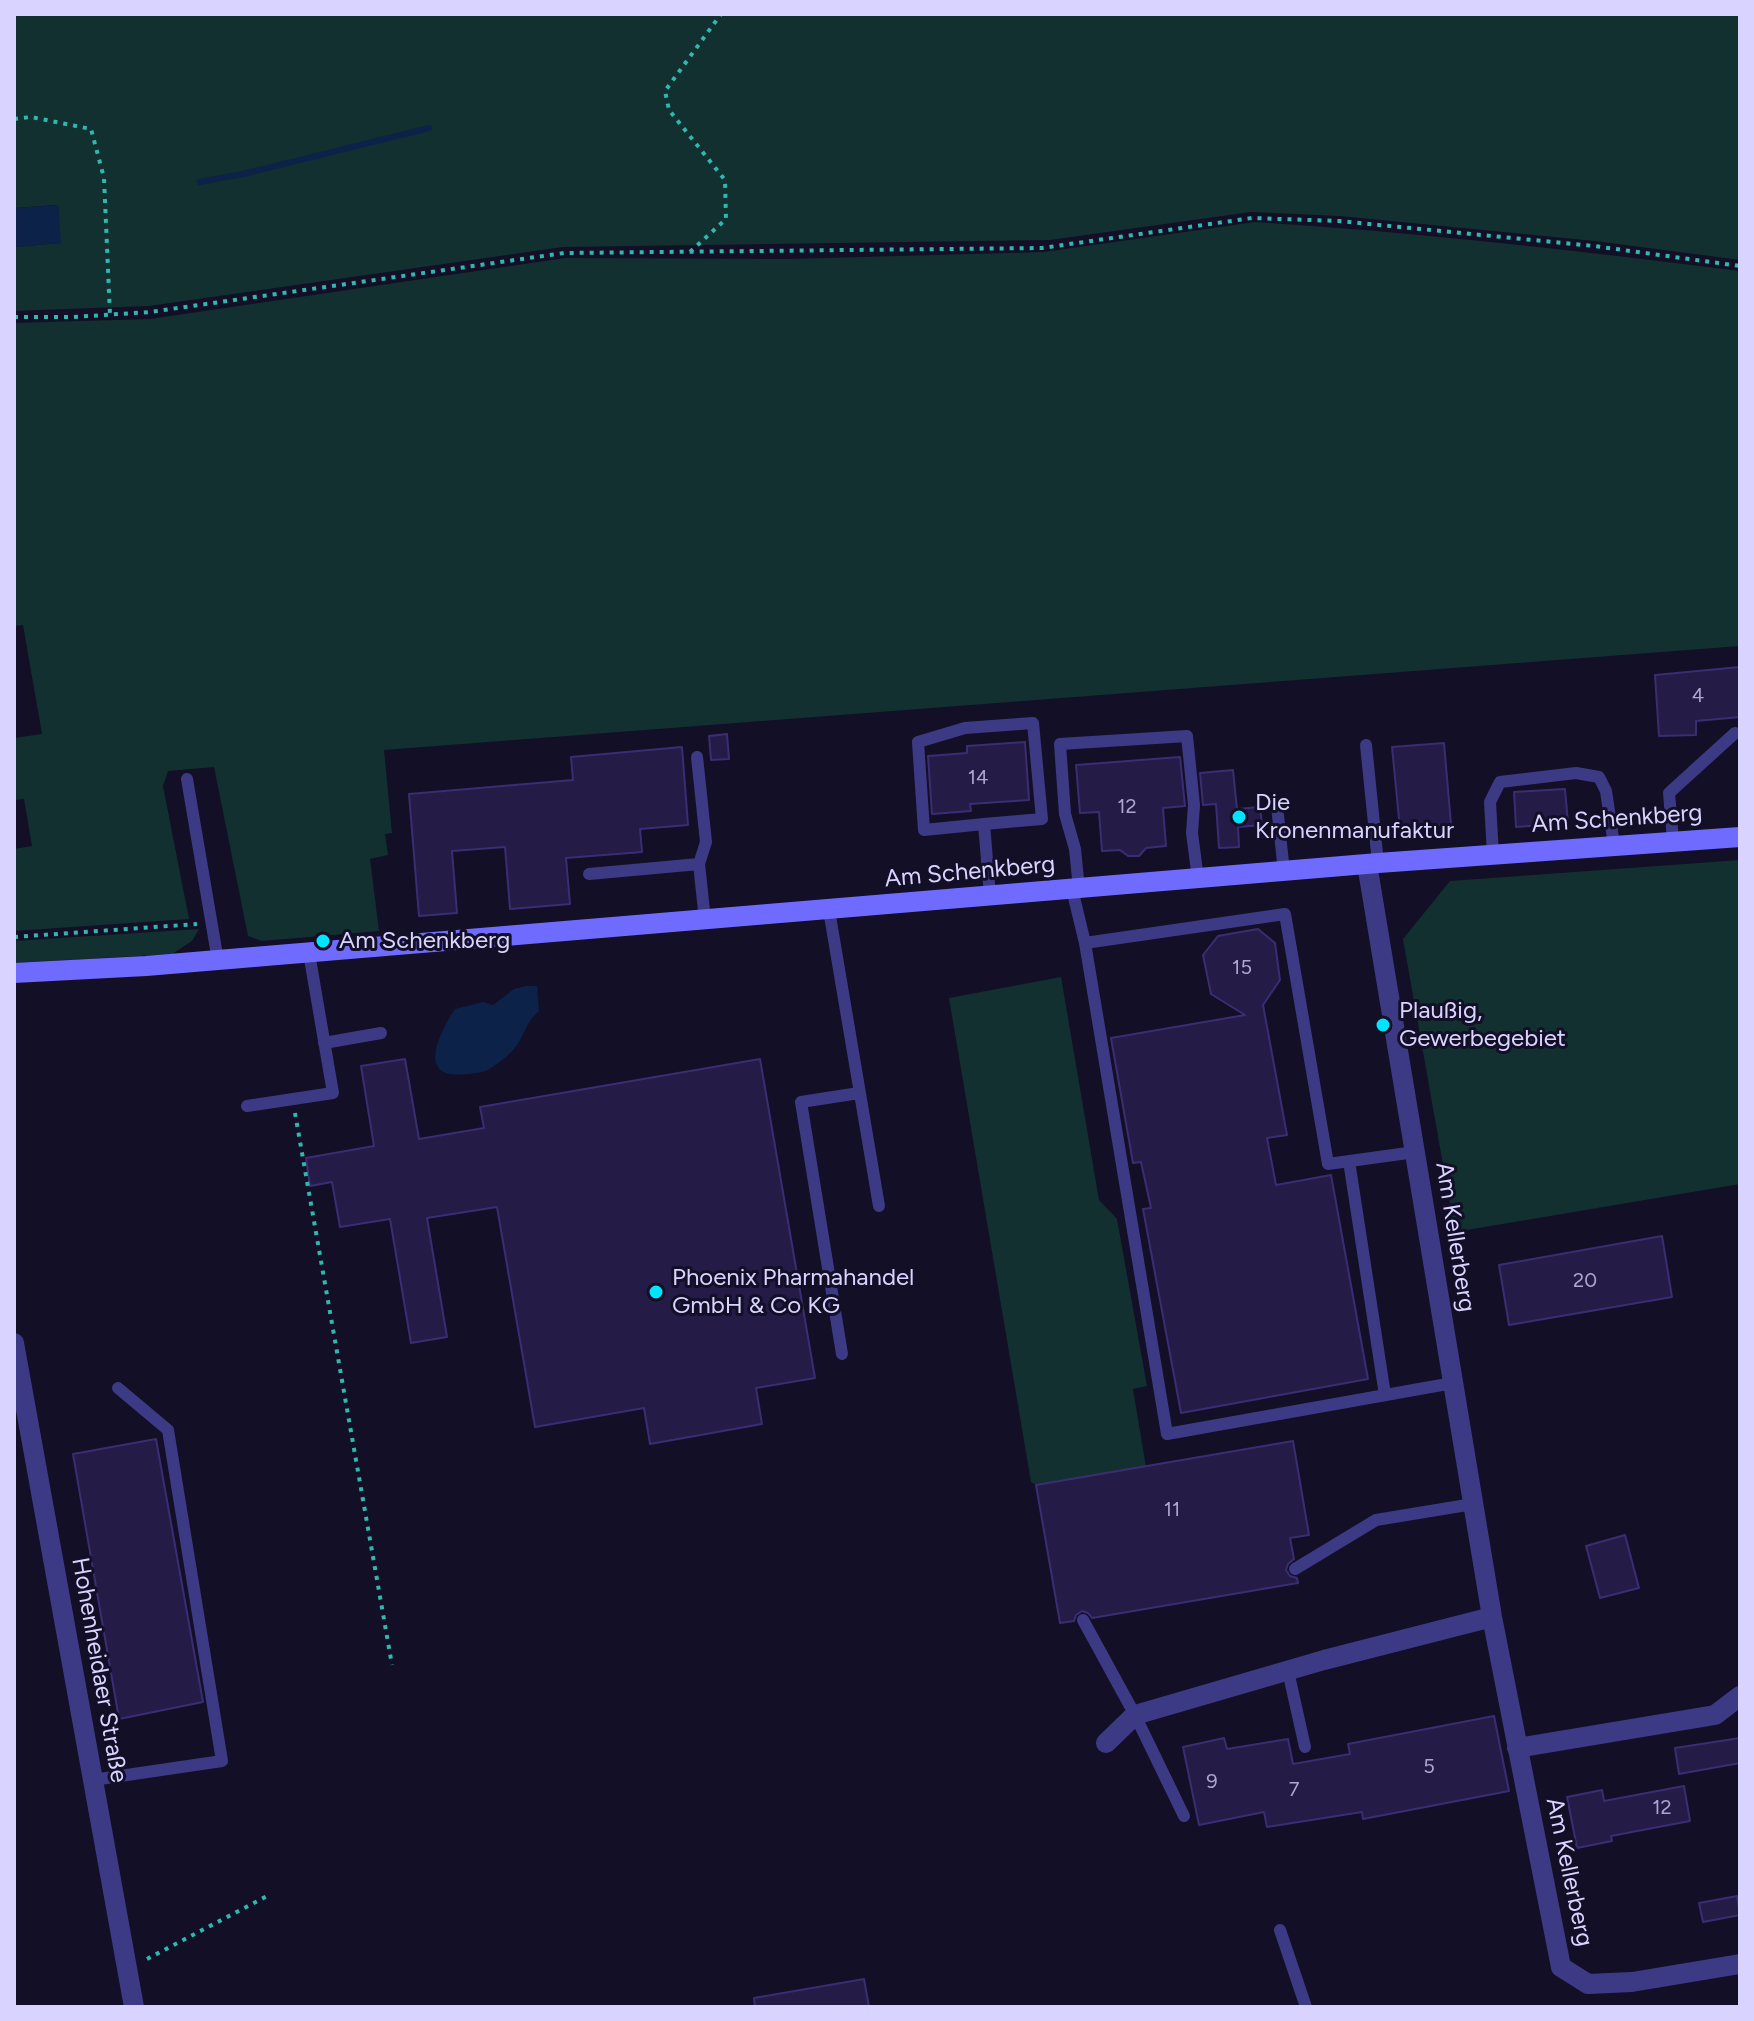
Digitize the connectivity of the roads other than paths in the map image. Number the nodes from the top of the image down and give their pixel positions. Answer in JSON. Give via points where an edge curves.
{"nodes":[{"id":1,"x":1735,"y":733,"type":"dead end"},
{"id":2,"x":1366,"y":745,"type":"dead end"},
{"id":3,"x":697,"y":757,"type":"dead end"},
{"id":4,"x":187,"y":779,"type":"dead end"},
{"id":5,"x":1277,"y":806,"type":"dead end"},
{"id":6,"x":984,"y":824,"type":"junction"},
{"id":7,"x":1740,"y":837,"type":"edge"},
{"id":8,"x":1673,"y":841,"type":"junction"},
{"id":9,"x":1614,"y":845,"type":"junction"},
{"id":10,"x":1493,"y":855,"type":"junction"},
{"id":11,"x":699,"y":864,"type":"junction"},
{"id":12,"x":1373,"y":864,"type":"junction"},
{"id":13,"x":1284,"y":872,"type":"junction"},
{"id":14,"x":589,"y":874,"type":"dead end"},
{"id":15,"x":1198,"y":879,"type":"junction"},
{"id":16,"x":1075,"y":889,"type":"junction"},
{"id":17,"x":990,"y":896,"type":"junction"},
{"id":18,"x":829,"y":910,"type":"junction"},
{"id":19,"x":705,"y":920,"type":"junction"},
{"id":20,"x":1085,"y":943,"type":"junction"},
{"id":21,"x":309,"y":953,"type":"junction"},
{"id":22,"x":218,"y":961,"type":"junction"},
{"id":23,"x":14,"y":973,"type":"edge"},
{"id":24,"x":381,"y":1033,"type":"dead end"},
{"id":25,"x":324,"y":1043,"type":"junction"},
{"id":26,"x":859,"y":1093,"type":"junction"},
{"id":27,"x":247,"y":1106,"type":"dead end"},
{"id":28,"x":1415,"y":1152,"type":"junction"},
{"id":29,"x":1349,"y":1161,"type":"junction"},
{"id":30,"x":879,"y":1206,"type":"dead end"},
{"id":31,"x":14,"y":1343,"type":"edge"},
{"id":32,"x":842,"y":1354,"type":"dead end"},
{"id":33,"x":1453,"y":1383,"type":"junction"},
{"id":34,"x":118,"y":1388,"type":"dead end"},
{"id":35,"x":1385,"y":1395,"type":"junction"},
{"id":36,"x":1473,"y":1504,"type":"junction"},
{"id":37,"x":1295,"y":1569,"type":"dead end"},
{"id":38,"x":1492,"y":1617,"type":"junction"},
{"id":39,"x":1083,"y":1620,"type":"dead end"},
{"id":40,"x":1288,"y":1671,"type":"junction"},
{"id":41,"x":1740,"y":1696,"type":"edge"},
{"id":42,"x":1135,"y":1715,"type":"junction"},
{"id":43,"x":1106,"y":1743,"type":"dead end"},
{"id":44,"x":1305,"y":1747,"type":"dead end"},
{"id":45,"x":1517,"y":1748,"type":"junction"},
{"id":46,"x":93,"y":1780,"type":"junction"},
{"id":47,"x":1184,"y":1816,"type":"dead end"},
{"id":48,"x":1280,"y":1930,"type":"dead end"},
{"id":49,"x":1740,"y":1964,"type":"edge"},
{"id":50,"x":134,"y":2007,"type":"edge"},
{"id":51,"x":1306,"y":2007,"type":"edge"}],
"edges":[{"from":1,"to":8,"type":"lane","via":[[1669,793]]},
{"from":2,"to":12,"type":"lane"},
{"from":3,"to":11,"type":"lane","via":[[706,842]]},
{"from":4,"to":22,"type":"lane"},
{"from":5,"to":13,"type":"lane"},
{"from":6,"to":6,"type":"lane","via":[[924,830],[918,742],[965,728],[1033,723],[1042,819]]},
{"from":6,"to":17,"type":"lane"},
{"from":7,"to":8,"type":"main road","name":"Am Schenkberg"},
{"from":8,"to":9,"type":"main road","name":"Am Schenkberg"},
{"from":9,"to":10,"type":"main road","name":"Am Schenkberg"},
{"from":9,"to":10,"type":"lane","via":[[1603,784],[1599,777],[1576,773],[1500,782],[1490,802]]},
{"from":10,"to":12,"type":"main road","name":"Am Schenkberg"},
{"from":11,"to":14,"type":"lane"},
{"from":11,"to":19,"type":"lane"},
{"from":12,"to":13,"type":"main road","name":"Am Schenkberg"},
{"from":12,"to":28,"type":"street","name":"Am Kellerberg"},
{"from":13,"to":15,"type":"main road","name":"Am Schenkberg"},
{"from":15,"to":16,"type":"main road","name":"Am Schenkberg"},
{"from":15,"to":16,"type":"lane","via":[[1187,736],[1060,744],[1065,814],[1075,849]]},
{"from":16,"to":17,"type":"main road","name":"Am Schenkberg"},
{"from":16,"to":20,"type":"lane"},
{"from":17,"to":18,"type":"main road","name":"Am Schenkberg"},
{"from":18,"to":19,"type":"main road","name":"Am Schenkberg"},
{"from":18,"to":26,"type":"lane"},
{"from":19,"to":21,"type":"main road","name":"Am Schenkberg"},
{"from":20,"to":29,"type":"lane","via":[[1285,914],[1328,1164]]},
{"from":20,"to":35,"type":"lane","via":[[1167,1434]]},
{"from":21,"to":22,"type":"main road","name":"Am Schenkberg"},
{"from":21,"to":25,"type":"lane"},
{"from":22,"to":23,"type":"main road","name":"Am Schenkberg"},
{"from":24,"to":25,"type":"lane"},
{"from":25,"to":27,"type":"lane","via":[[333,1093]]},
{"from":26,"to":30,"type":"lane"},
{"from":26,"to":32,"type":"lane","via":[[801,1102]]},
{"from":28,"to":29,"type":"lane"},
{"from":28,"to":33,"type":"street","name":"Am Kellerberg"},
{"from":29,"to":35,"type":"lane"},
{"from":31,"to":46,"type":"street","name":"Hohenheidaer Straße"},
{"from":33,"to":35,"type":"lane"},
{"from":33,"to":36,"type":"street","name":"Am Kellerberg"},
{"from":34,"to":46,"type":"lane","via":[[168,1430],[222,1761]]},
{"from":36,"to":37,"type":"lane","via":[[1376,1520]]},
{"from":36,"to":38,"type":"street","name":"Am Kellerberg"},
{"from":38,"to":40,"type":"street"},
{"from":38,"to":45,"type":"street","name":"Am Kellerberg"},
{"from":39,"to":42,"type":"lane"},
{"from":40,"to":42,"type":"street"},
{"from":40,"to":44,"type":"lane"},
{"from":41,"to":45,"type":"street","via":[[1715,1715]]},
{"from":42,"to":43,"type":"street"},
{"from":42,"to":47,"type":"lane"},
{"from":45,"to":49,"type":"street","name":"Am Kellerberg","via":[[1561,1967],[1588,1984]]},
{"from":46,"to":50,"type":"street","name":"Hohenheidaer Straße"},
{"from":48,"to":51,"type":"lane"}]}
